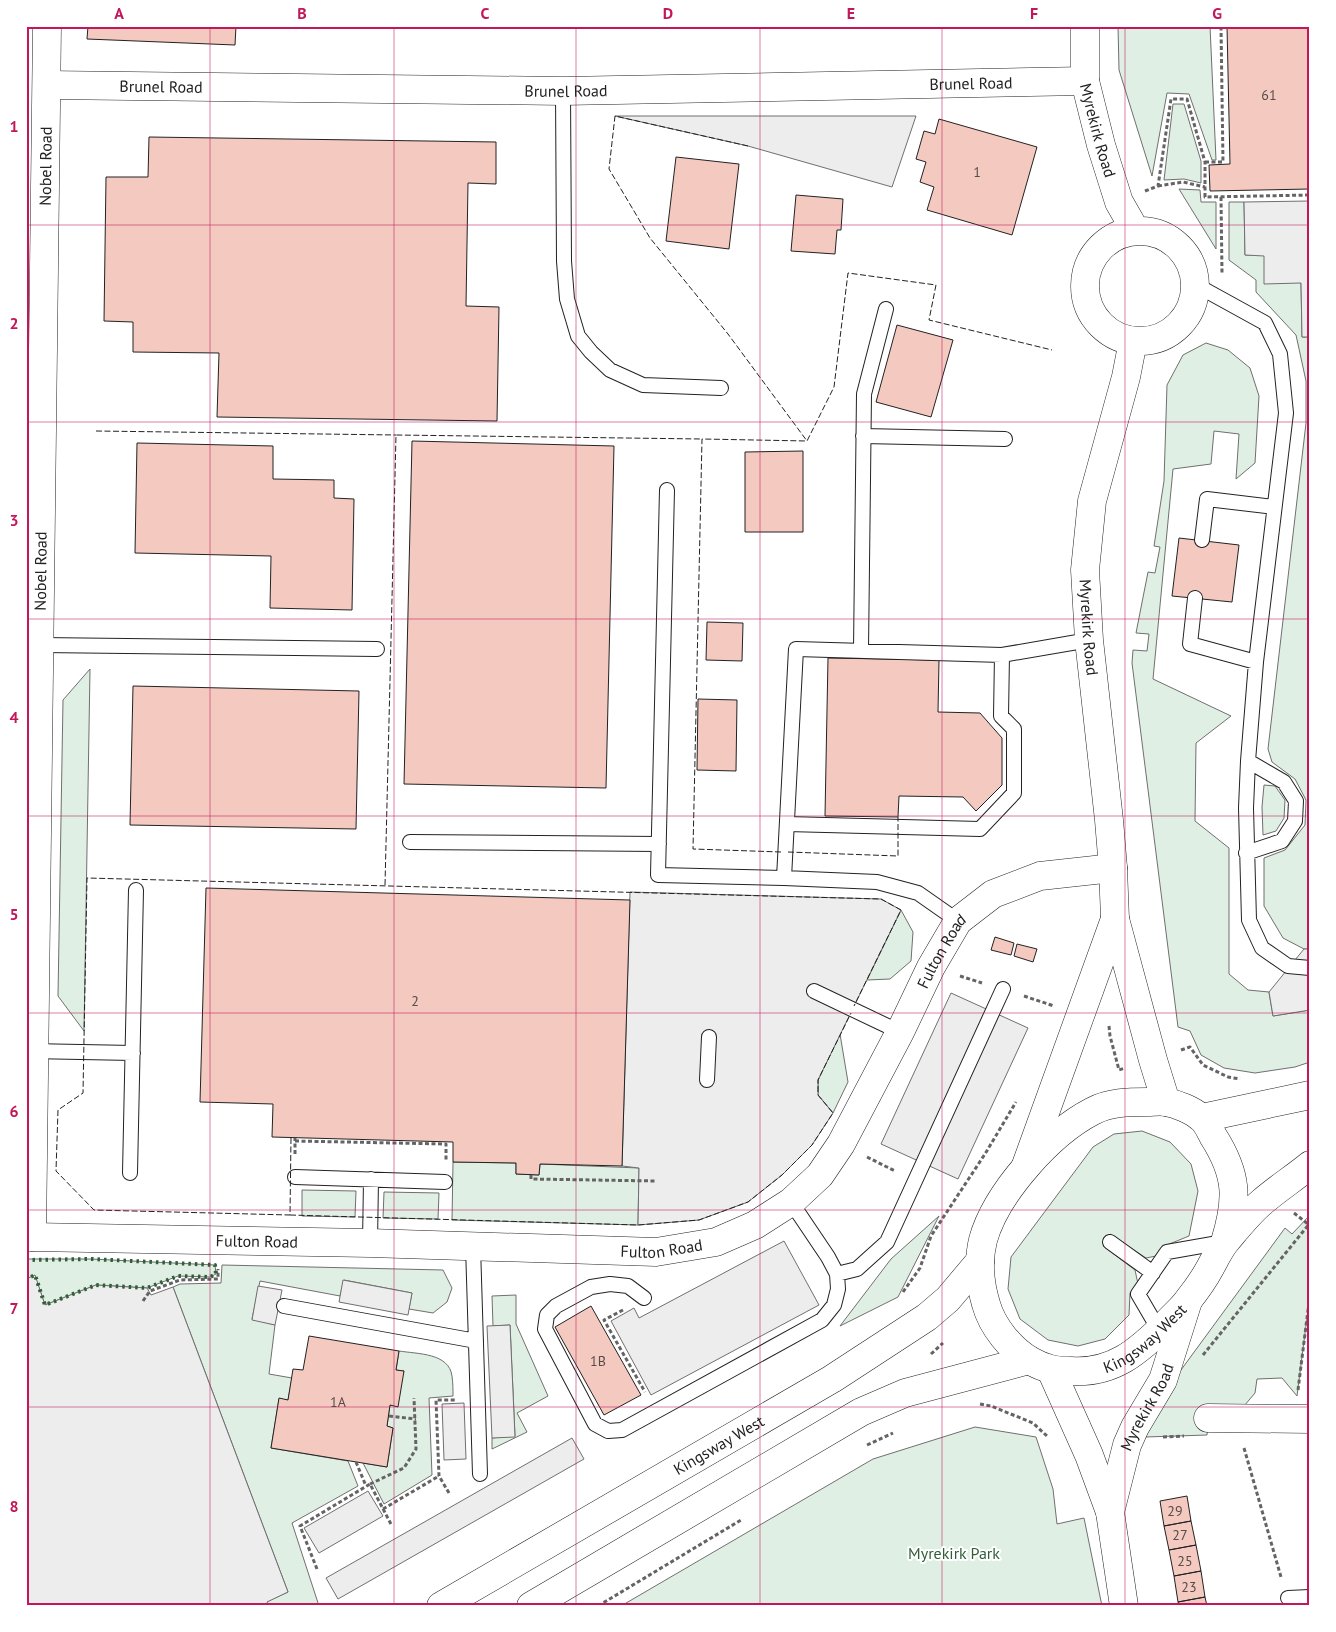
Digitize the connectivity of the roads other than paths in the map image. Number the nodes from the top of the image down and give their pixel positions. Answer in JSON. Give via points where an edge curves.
{"nodes":[{"id":1,"x":47,"y":26,"type":"edge"},
{"id":2,"x":1085,"y":26,"type":"edge"},
{"id":3,"x":1085,"y":81,"type":"junction"},
{"id":4,"x":46,"y":85,"type":"junction"},
{"id":5,"x":563,"y":91,"type":"junction"},
{"id":6,"x":1135,"y":230,"type":"junction"},
{"id":7,"x":1196,"y":285,"type":"junction"},
{"id":8,"x":886,"y":309,"type":"dead end"},
{"id":9,"x":1134,"y":341,"type":"junction"},
{"id":10,"x":35,"y":374,"type":"edge"},
{"id":11,"x":721,"y":388,"type":"dead end"},
{"id":12,"x":864,"y":436,"type":"junction"},
{"id":13,"x":1005,"y":439,"type":"dead end"},
{"id":14,"x":667,"y":490,"type":"dead end"},
{"id":15,"x":1274,"y":507,"type":"junction"},
{"id":16,"x":1202,"y":540,"type":"dead end"},
{"id":17,"x":1195,"y":598,"type":"dead end"},
{"id":18,"x":1089,"y":640,"type":"junction"},
{"id":19,"x":40,"y":645,"type":"junction"},
{"id":20,"x":377,"y":649,"type":"dead end"},
{"id":21,"x":861,"y":650,"type":"junction"},
{"id":22,"x":1002,"y":655,"type":"junction"},
{"id":23,"x":1256,"y":662,"type":"junction"},
{"id":24,"x":32,"y":735,"type":"edge"},
{"id":25,"x":1248,"y":761,"type":"junction"},
{"id":26,"x":787,"y":824,"type":"junction"},
{"id":27,"x":410,"y":842,"type":"dead end"},
{"id":28,"x":659,"y":844,"type":"junction"},
{"id":29,"x":1246,"y":853,"type":"junction"},
{"id":30,"x":1113,"y":868,"type":"junction"},
{"id":31,"x":784,"y":878,"type":"junction"},
{"id":32,"x":136,"y":890,"type":"dead end"},
{"id":33,"x":1115,"y":919,"type":"junction"},
{"id":34,"x":958,"y":921,"type":"junction"},
{"id":35,"x":1310,"y":968,"type":"edge"},
{"id":36,"x":1003,"y":989,"type":"dead end"},
{"id":37,"x":814,"y":991,"type":"dead end"},
{"id":38,"x":900,"y":1032,"type":"junction"},
{"id":39,"x":709,"y":1037,"type":"dead end"},
{"id":40,"x":30,"y":1051,"type":"edge"},
{"id":41,"x":133,"y":1053,"type":"junction"},
{"id":42,"x":707,"y":1080,"type":"dead end"},
{"id":43,"x":1310,"y":1095,"type":"edge"},
{"id":44,"x":1166,"y":1102,"type":"junction"},
{"id":45,"x":1202,"y":1118,"type":"junction"},
{"id":46,"x":1310,"y":1165,"type":"edge"},
{"id":47,"x":1026,"y":1168,"type":"junction"},
{"id":48,"x":130,"y":1173,"type":"dead end"},
{"id":49,"x":295,"y":1177,"type":"dead end"},
{"id":50,"x":370,"y":1179,"type":"junction"},
{"id":51,"x":445,"y":1182,"type":"road end"},
{"id":52,"x":791,"y":1202,"type":"junction"},
{"id":53,"x":29,"y":1237,"type":"edge"},
{"id":54,"x":1110,"y":1242,"type":"dead end"},
{"id":55,"x":1225,"y":1242,"type":"junction"},
{"id":56,"x":370,"y":1243,"type":"junction"},
{"id":57,"x":473,"y":1246,"type":"junction"},
{"id":58,"x":980,"y":1261,"type":"junction"},
{"id":59,"x":1153,"y":1273,"type":"junction"},
{"id":60,"x":837,"y":1274,"type":"junction"},
{"id":61,"x":644,"y":1298,"type":"road end"},
{"id":62,"x":1188,"y":1301,"type":"junction"},
{"id":63,"x":284,"y":1306,"type":"dead end"},
{"id":64,"x":1159,"y":1330,"type":"junction"},
{"id":65,"x":476,"y":1341,"type":"junction"},
{"id":66,"x":1040,"y":1365,"type":"junction"},
{"id":67,"x":1208,"y":1418,"type":"dead end"},
{"id":68,"x":1302,"y":1418,"type":"edge"},
{"id":69,"x":480,"y":1474,"type":"dead end"},
{"id":70,"x":1110,"y":1512,"type":"junction"},
{"id":71,"x":1310,"y":1597,"type":"edge"},
{"id":72,"x":1288,"y":1598,"type":"road end"},
{"id":73,"x":441,"y":1606,"type":"edge"},
{"id":74,"x":531,"y":1606,"type":"edge"},
{"id":75,"x":1124,"y":1606,"type":"edge"}],
"edges":[{"from":1,"to":4,"type":"main road","name":"Nobel Road"},
{"from":2,"to":3,"type":"main road","name":"Myrekirk Road"},
{"from":3,"to":5,"type":"main road","name":"Brunel Road"},
{"from":3,"to":6,"type":"main road","name":"Myrekirk Road","via":[[1119,202]]},
{"from":4,"to":5,"type":"main road","name":"Brunel Road"},
{"from":4,"to":10,"type":"main road","name":"Nobel Road"},
{"from":5,"to":11,"type":"lane","via":[[564,261],[567,299],[578,336],[610,370],[643,385]]},
{"from":6,"to":7,"type":"main road","via":[[1154,232],[1170,239],[1184,251]]},
{"from":6,"to":9,"type":"main road","via":[[1115,236],[1098,248],[1087,266],[1084,286],[1086,302],[1098,323],[1118,337]]},
{"from":7,"to":9,"type":"main road","via":[[1193,304],[1184,320],[1170,333],[1152,340]]},
{"from":7,"to":15,"type":"lane","via":[[1264,323],[1280,354],[1286,413]]},
{"from":8,"to":12,"type":"lane","via":[[864,394]]},
{"from":9,"to":18,"type":"main road","name":"Myrekirk Road","via":[[1092,501],[1085,570]]},
{"from":10,"to":19,"type":"main road","name":"Nobel Road"},
{"from":12,"to":13,"type":"lane"},
{"from":12,"to":21,"type":"lane"},
{"from":14,"to":28,"type":"lane"},
{"from":15,"to":16,"type":"lane","via":[[1208,499]]},
{"from":15,"to":23,"type":"lane"},
{"from":17,"to":23,"type":"lane","via":[[1190,644]]},
{"from":18,"to":22,"type":"lane"},
{"from":18,"to":30,"type":"main road","name":"Myrekirk Road"},
{"from":19,"to":20,"type":"lane"},
{"from":19,"to":24,"type":"main road","name":"Nobel Road"},
{"from":21,"to":22,"type":"lane"},
{"from":21,"to":26,"type":"lane","via":[[796,649]]},
{"from":22,"to":26,"type":"lane","via":[[1001,716],[1014,729],[1014,793],[980,829]]},
{"from":23,"to":25,"type":"lane"},
{"from":24,"to":40,"type":"main road","name":"Nobel Road"},
{"from":25,"to":29,"type":"lane"},
{"from":25,"to":29,"type":"lane","via":[[1284,782],[1296,800],[1295,821],[1282,841]]},
{"from":26,"to":31,"type":"lane"},
{"from":27,"to":28,"type":"lane"},
{"from":28,"to":31,"type":"lane","via":[[658,875]]},
{"from":29,"to":35,"type":"lane","via":[[1249,920],[1262,948],[1288,966]]},
{"from":30,"to":33,"type":"main road","name":"Myrekirk Road"},
{"from":30,"to":34,"type":"main road","name":"Fulton Road","via":[[1040,876],[993,894]]},
{"from":31,"to":34,"type":"lane","via":[[877,882],[918,892]]},
{"from":32,"to":41,"type":"lane"},
{"from":33,"to":44,"type":"main road"},
{"from":33,"to":47,"type":"main road"},
{"from":34,"to":38,"type":"main road","name":"Fulton Road","via":[[931,967]]},
{"from":36,"to":60,"type":"lane","via":[[887,1242],[857,1269]]},
{"from":37,"to":38,"type":"lane"},
{"from":38,"to":52,"type":"main road","name":"Fulton Road","via":[[842,1144],[820,1175]]},
{"from":39,"to":42,"type":"lane"},
{"from":40,"to":41,"type":"lane"},
{"from":40,"to":53,"type":"main road","name":"Nobel Road"},
{"from":41,"to":48,"type":"lane"},
{"from":43,"to":45,"type":"main road"},
{"from":44,"to":45,"type":"main road","name":"Kingsway West","via":[[1188,1109]]},
{"from":44,"to":47,"type":"main road","name":"Kingsway West","via":[[1123,1102],[1094,1110],[1069,1126]]},
{"from":45,"to":55,"type":"main road","name":"Kingsway West","via":[[1231,1170],[1235,1197]]},
{"from":46,"to":55,"type":"main road","name":"Kingsway West","via":[[1261,1203]]},
{"from":47,"to":58,"type":"main road","name":"Kingsway West","via":[[990,1221]]},
{"from":49,"to":50,"type":"lane"},
{"from":50,"to":51,"type":"lane"},
{"from":50,"to":56,"type":"lane"},
{"from":52,"to":57,"type":"main road","name":"Fulton Road","via":[[756,1226],[716,1242],[656,1252]]},
{"from":52,"to":60,"type":"lane"},
{"from":53,"to":56,"type":"main road","name":"Fulton Road"},
{"from":54,"to":59,"type":"lane"},
{"from":55,"to":59,"type":"lane","via":[[1167,1252]]},
{"from":55,"to":62,"type":"main road","name":"Kingsway West"},
{"from":56,"to":57,"type":"main road","name":"Fulton Road"},
{"from":57,"to":65,"type":"lane"},
{"from":58,"to":66,"type":"main road","name":"Kingsway West","via":[[982,1290],[996,1328],[1009,1343]]},
{"from":58,"to":73,"type":"main road","name":"Kingsway West","via":[[927,1318],[832,1379]]},
{"from":59,"to":64,"type":"lane","via":[[1138,1294]]},
{"from":60,"to":61,"type":"lane","via":[[834,1305],[822,1320],[622,1430],[608,1431],[595,1424],[545,1328],[547,1316],[556,1306],[591,1287],[628,1286]]},
{"from":62,"to":64,"type":"main road","name":"Kingsway West"},
{"from":62,"to":70,"type":"main road","name":"Myrekirk Road","via":[[1163,1380],[1127,1445]]},
{"from":63,"to":65,"type":"lane"},
{"from":64,"to":66,"type":"main road","name":"Kingsway West","via":[[1135,1352],[1110,1367],[1086,1372]]},
{"from":65,"to":69,"type":"lane"},
{"from":66,"to":70,"type":"main road","name":"Myrekirk Road","via":[[1090,1455]]},
{"from":66,"to":74,"type":"main road","name":"Kingsway West","via":[[905,1394],[861,1412]]},
{"from":67,"to":68,"type":"main road"},
{"from":70,"to":75,"type":"main road","name":"Myrekirk Road"},
{"from":71,"to":72,"type":"lane"}]}
